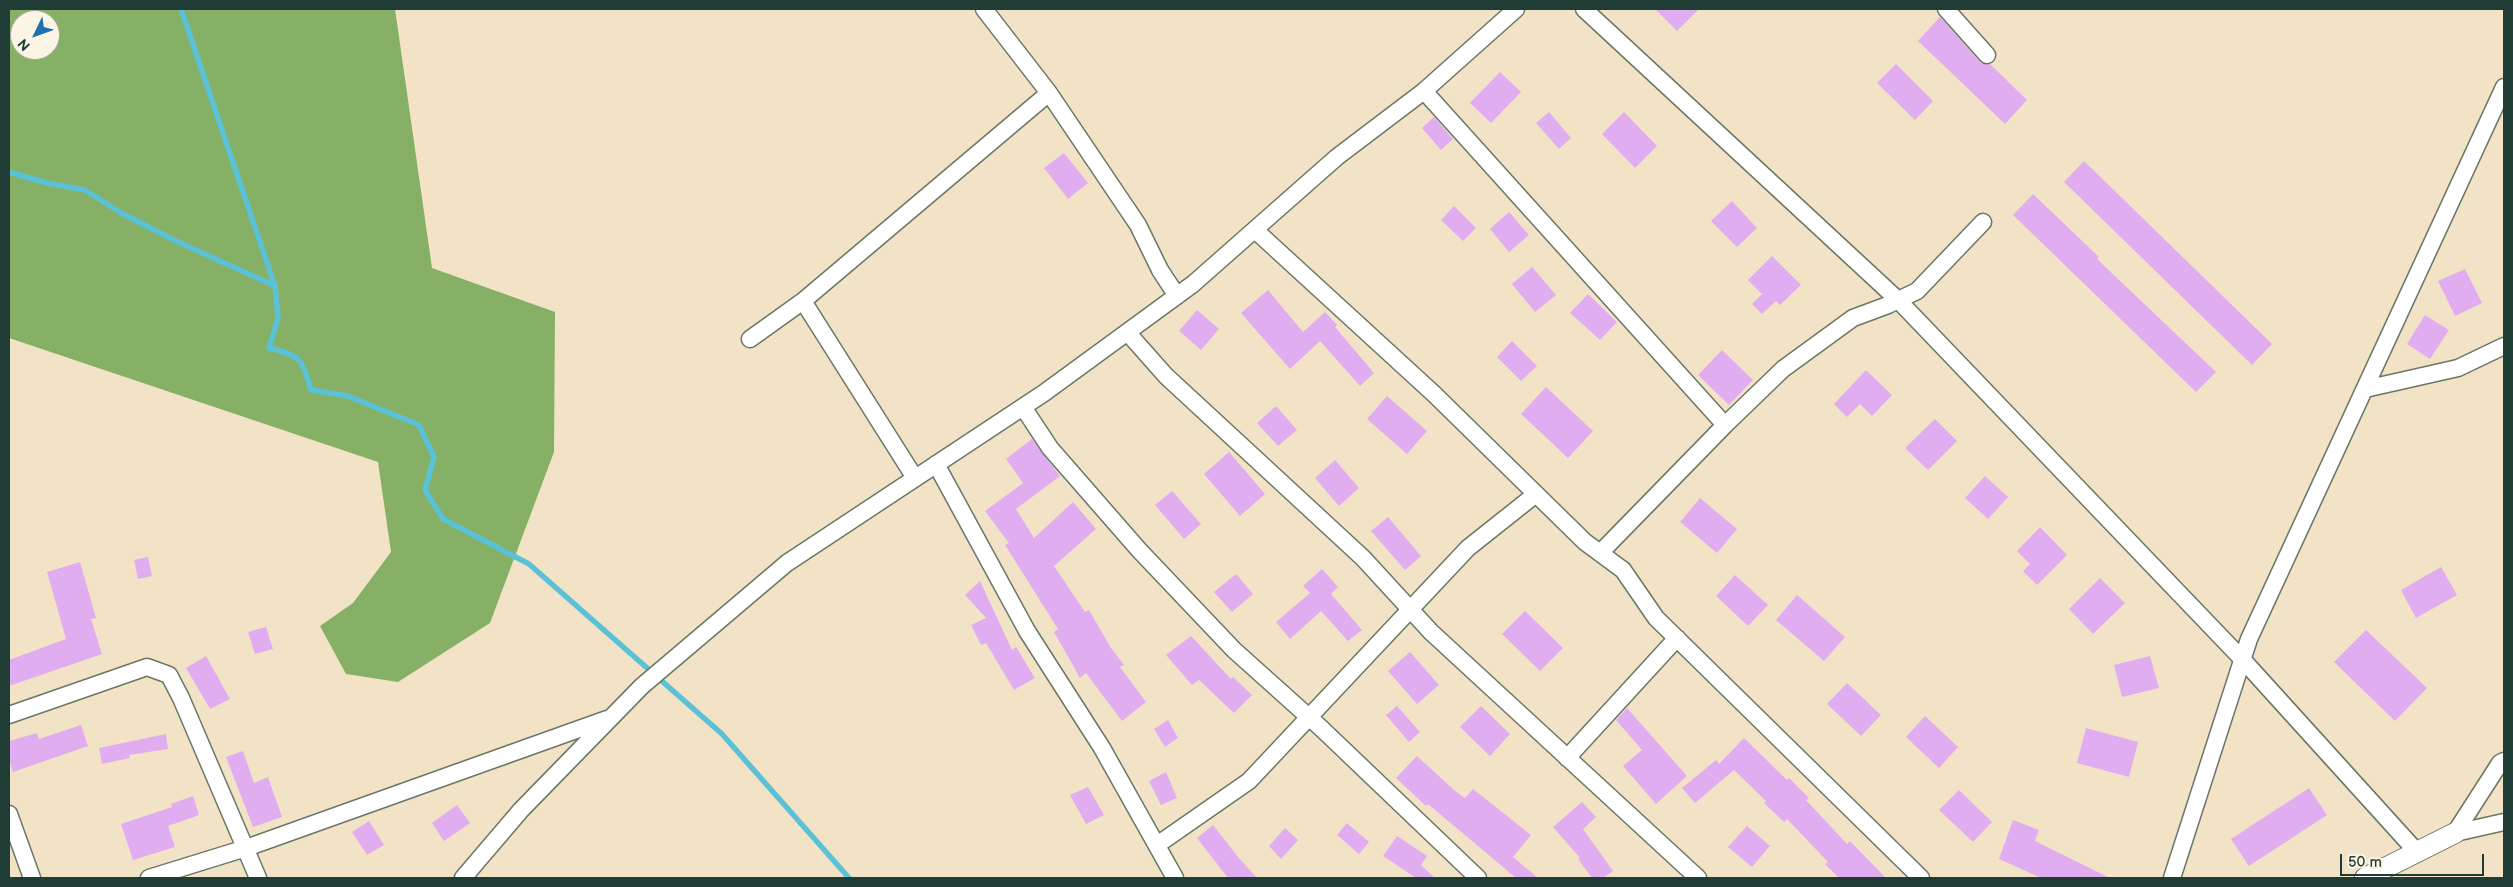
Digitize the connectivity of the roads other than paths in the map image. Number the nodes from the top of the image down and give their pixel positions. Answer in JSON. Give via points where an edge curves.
{"nodes":[{"id":1,"x":984,"y":9,"type":"edge"},
{"id":2,"x":1516,"y":9,"type":"edge"},
{"id":3,"x":1584,"y":9,"type":"edge"},
{"id":4,"x":1946,"y":9,"type":"edge"},
{"id":5,"x":1987,"y":55,"type":"dead end"},
{"id":6,"x":2504,"y":87,"type":"edge"},
{"id":7,"x":1424,"y":91,"type":"junction"},
{"id":8,"x":1049,"y":93,"type":"junction"},
{"id":9,"x":1983,"y":222,"type":"dead end"},
{"id":10,"x":1255,"y":230,"type":"junction"},
{"id":11,"x":1177,"y":296,"type":"junction"},
{"id":12,"x":1898,"y":300,"type":"junction"},
{"id":13,"x":803,"y":301,"type":"junction"},
{"id":14,"x":1127,"y":332,"type":"junction"},
{"id":15,"x":750,"y":340,"type":"dead end"},
{"id":16,"x":2504,"y":346,"type":"edge"},
{"id":17,"x":2365,"y":390,"type":"junction"},
{"id":18,"x":1023,"y":407,"type":"junction"},
{"id":19,"x":1725,"y":425,"type":"junction"},
{"id":20,"x":936,"y":464,"type":"junction"},
{"id":21,"x":915,"y":478,"type":"junction"},
{"id":22,"x":1536,"y":494,"type":"junction"},
{"id":23,"x":1600,"y":553,"type":"junction"},
{"id":24,"x":1410,"y":609,"type":"junction"},
{"id":25,"x":1677,"y":638,"type":"junction"},
{"id":26,"x":2243,"y":660,"type":"junction"},
{"id":27,"x":9,"y":716,"type":"edge"},
{"id":28,"x":611,"y":717,"type":"junction"},
{"id":29,"x":1308,"y":717,"type":"junction"},
{"id":30,"x":1567,"y":758,"type":"junction"},
{"id":31,"x":2504,"y":761,"type":"edge"},
{"id":32,"x":9,"y":814,"type":"edge"},
{"id":33,"x":2504,"y":822,"type":"edge"},
{"id":34,"x":2455,"y":833,"type":"junction"},
{"id":35,"x":1157,"y":845,"type":"junction"},
{"id":36,"x":246,"y":848,"type":"junction"},
{"id":37,"x":2417,"y":852,"type":"junction"},
{"id":38,"x":32,"y":878,"type":"edge"},
{"id":39,"x":149,"y":878,"type":"edge"},
{"id":40,"x":258,"y":878,"type":"edge"},
{"id":41,"x":462,"y":878,"type":"edge"},
{"id":42,"x":1175,"y":878,"type":"edge"},
{"id":43,"x":1478,"y":878,"type":"edge"},
{"id":44,"x":1698,"y":878,"type":"edge"},
{"id":45,"x":1921,"y":878,"type":"edge"},
{"id":46,"x":2172,"y":878,"type":"edge"},
{"id":47,"x":2365,"y":878,"type":"edge"}],
"edges":[{"from":1,"to":8,"type":"street"},
{"from":2,"to":7,"type":"street"},
{"from":3,"to":12,"type":"street"},
{"from":4,"to":5,"type":"street"},
{"from":6,"to":17,"type":"street"},
{"from":7,"to":10,"type":"street","via":[[1337,157]]},
{"from":7,"to":19,"type":"street"},
{"from":8,"to":11,"type":"street","via":[[1138,225]]},
{"from":8,"to":13,"type":"street"},
{"from":9,"to":12,"type":"street","via":[[1917,291]]},
{"from":10,"to":11,"type":"street"},
{"from":10,"to":22,"type":"street","via":[[1434,394]]},
{"from":11,"to":14,"type":"street"},
{"from":12,"to":19,"type":"street","via":[[1853,318],[1783,369]]},
{"from":12,"to":26,"type":"street"},
{"from":13,"to":15,"type":"street"},
{"from":13,"to":21,"type":"street"},
{"from":14,"to":18,"type":"street"},
{"from":14,"to":24,"type":"street","via":[[1166,376],[1363,558]]},
{"from":16,"to":17,"type":"street","via":[[2458,368]]},
{"from":17,"to":26,"type":"street","via":[[2249,639]]},
{"from":18,"to":20,"type":"street"},
{"from":18,"to":29,"type":"street","via":[[1050,448],[1139,550],[1234,650]]},
{"from":19,"to":23,"type":"street"},
{"from":20,"to":21,"type":"street"},
{"from":20,"to":35,"type":"street","via":[[1027,631],[1102,748]]},
{"from":21,"to":28,"type":"street","via":[[787,562],[642,686]]},
{"from":22,"to":23,"type":"street"},
{"from":22,"to":24,"type":"street","via":[[1468,548]]},
{"from":23,"to":25,"type":"street","via":[[1623,570],[1656,618]]},
{"from":24,"to":29,"type":"street"},
{"from":24,"to":30,"type":"street"},
{"from":25,"to":30,"type":"street"},
{"from":25,"to":45,"type":"street"},
{"from":26,"to":37,"type":"street"},
{"from":26,"to":46,"type":"street"},
{"from":27,"to":36,"type":"street","via":[[147,667],[169,675]]},
{"from":28,"to":36,"type":"street"},
{"from":28,"to":41,"type":"street","via":[[521,810]]},
{"from":29,"to":35,"type":"street","via":[[1249,781]]},
{"from":29,"to":43,"type":"street"},
{"from":30,"to":44,"type":"street"},
{"from":31,"to":34,"type":"street"},
{"from":32,"to":38,"type":"street"},
{"from":33,"to":34,"type":"street"},
{"from":34,"to":37,"type":"street"},
{"from":35,"to":42,"type":"street"},
{"from":36,"to":39,"type":"street"},
{"from":36,"to":40,"type":"street"},
{"from":37,"to":47,"type":"street"}]}
